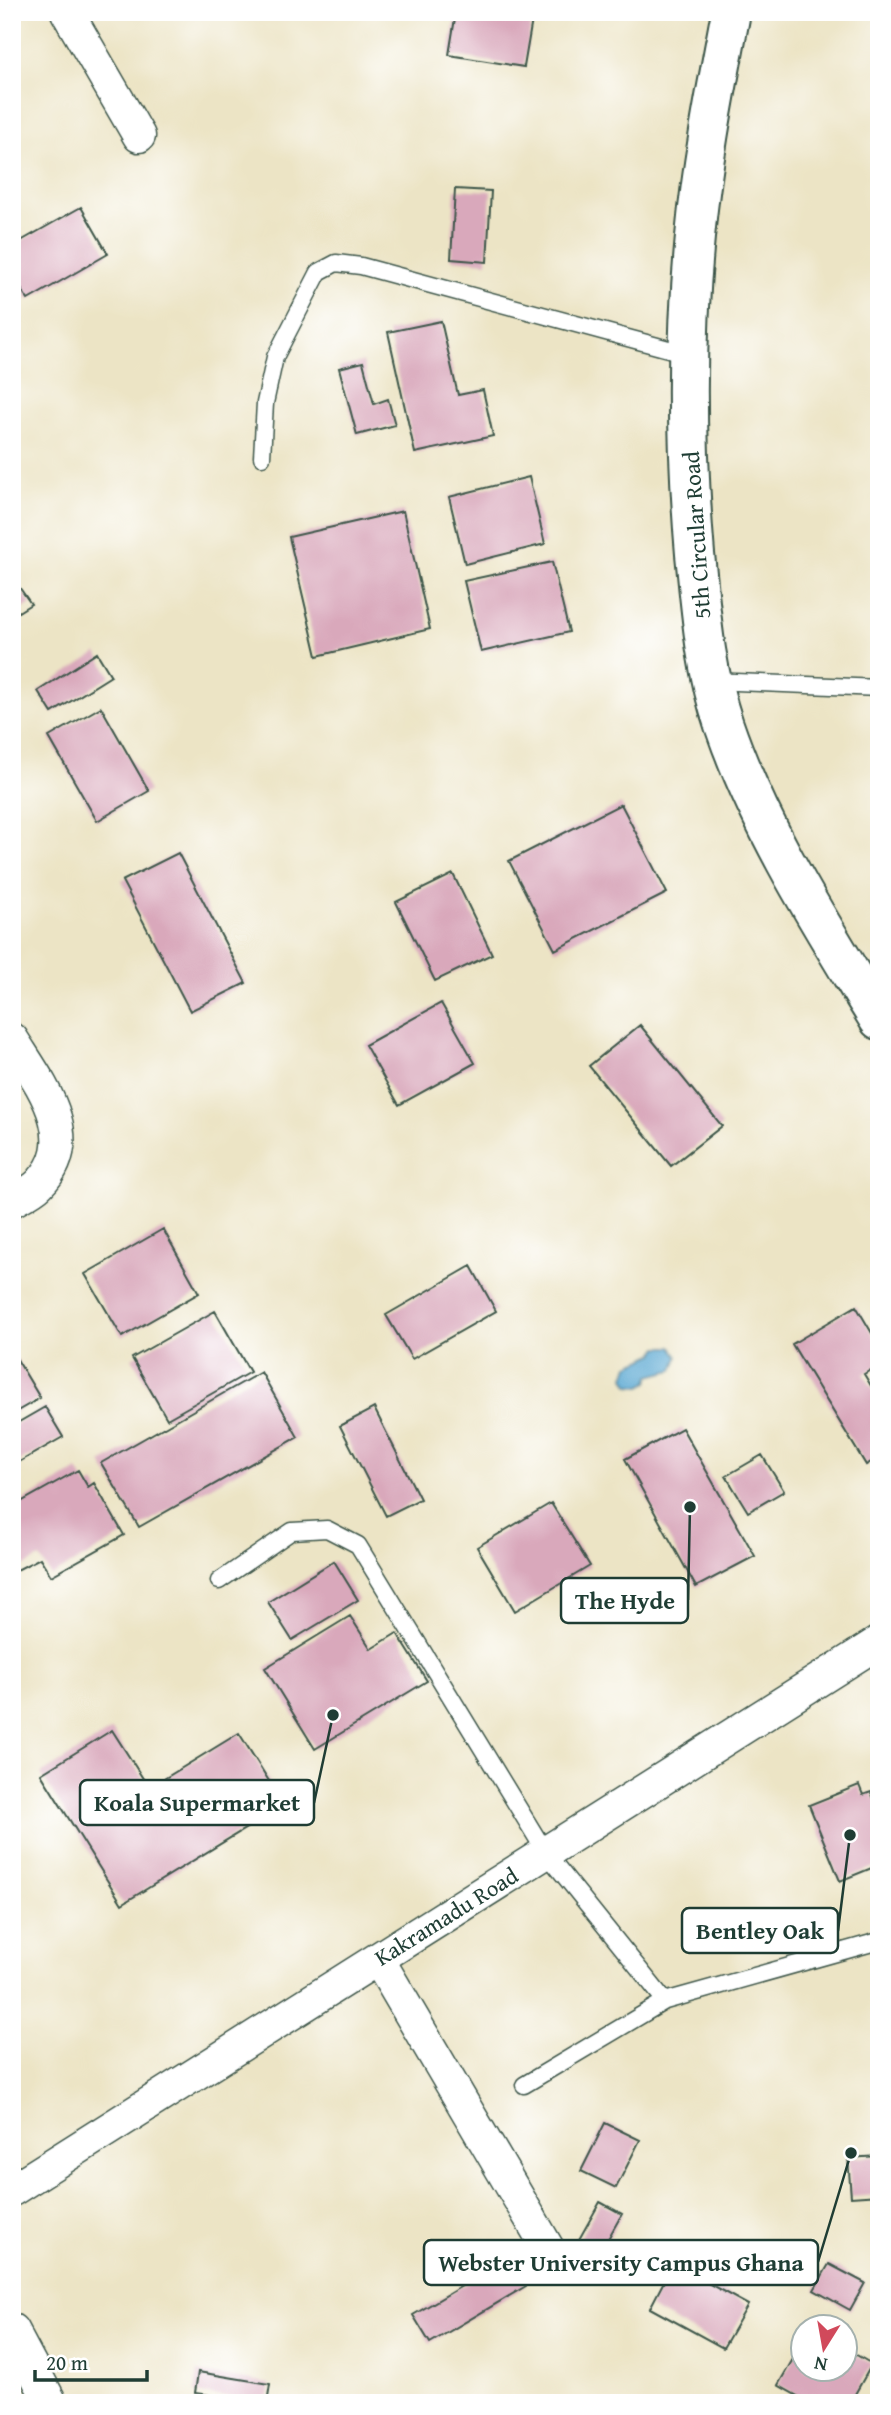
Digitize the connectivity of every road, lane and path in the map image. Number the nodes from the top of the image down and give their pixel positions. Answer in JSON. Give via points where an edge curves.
{"nodes":[{"id":1,"x":67,"y":12,"type":"edge"},
{"id":2,"x":732,"y":12,"type":"edge"},
{"id":3,"x":139,"y":135,"type":"dead end"},
{"id":4,"x":687,"y":354,"type":"junction"},
{"id":5,"x":262,"y":457,"type":"dead end"},
{"id":6,"x":712,"y":681,"type":"junction"},
{"id":7,"x":879,"y":688,"type":"edge"},
{"id":8,"x":879,"y":1020,"type":"edge"},
{"id":9,"x":12,"y":1039,"type":"edge"},
{"id":10,"x":12,"y":1202,"type":"edge"},
{"id":11,"x":219,"y":1581,"type":"dead end"},
{"id":12,"x":879,"y":1642,"type":"edge"},
{"id":13,"x":546,"y":1853,"type":"junction"},
{"id":14,"x":879,"y":1941,"type":"edge"},
{"id":15,"x":378,"y":1959,"type":"junction"},
{"id":16,"x":665,"y":2001,"type":"junction"},
{"id":17,"x":524,"y":2085,"type":"dead end"},
{"id":18,"x":12,"y":2190,"type":"edge"},
{"id":19,"x":556,"y":2262,"type":"dead end"},
{"id":20,"x":12,"y":2330,"type":"edge"},
{"id":21,"x":51,"y":2403,"type":"edge"}],
"edges":[{"from":1,"to":3,"type":"street"},
{"from":2,"to":4,"type":"street","name":"5th Circular Road","via":[[695,236]]},
{"from":4,"to":5,"type":"lane","via":[[336,263],[319,272],[275,357],[265,403]]},
{"from":4,"to":6,"type":"street","name":"5th Circular Road","via":[[692,515],[703,637]]},
{"from":6,"to":7,"type":"lane"},
{"from":6,"to":8,"type":"street","name":"5th Circular Road","via":[[749,791]]},
{"from":9,"to":10,"type":"street","via":[[54,1107],[59,1129],[54,1163],[39,1184]]},
{"from":11,"to":13,"type":"lane","via":[[292,1531],[327,1529],[358,1545]]},
{"from":12,"to":13,"type":"street","name":"Kakramadu Road"},
{"from":13,"to":15,"type":"street","name":"Kakramadu Road"},
{"from":13,"to":16,"type":"lane"},
{"from":14,"to":16,"type":"lane"},
{"from":15,"to":18,"type":"street","name":"Kakramadu Road"},
{"from":15,"to":19,"type":"street"},
{"from":16,"to":17,"type":"lane"},
{"from":20,"to":21,"type":"street"}]}
